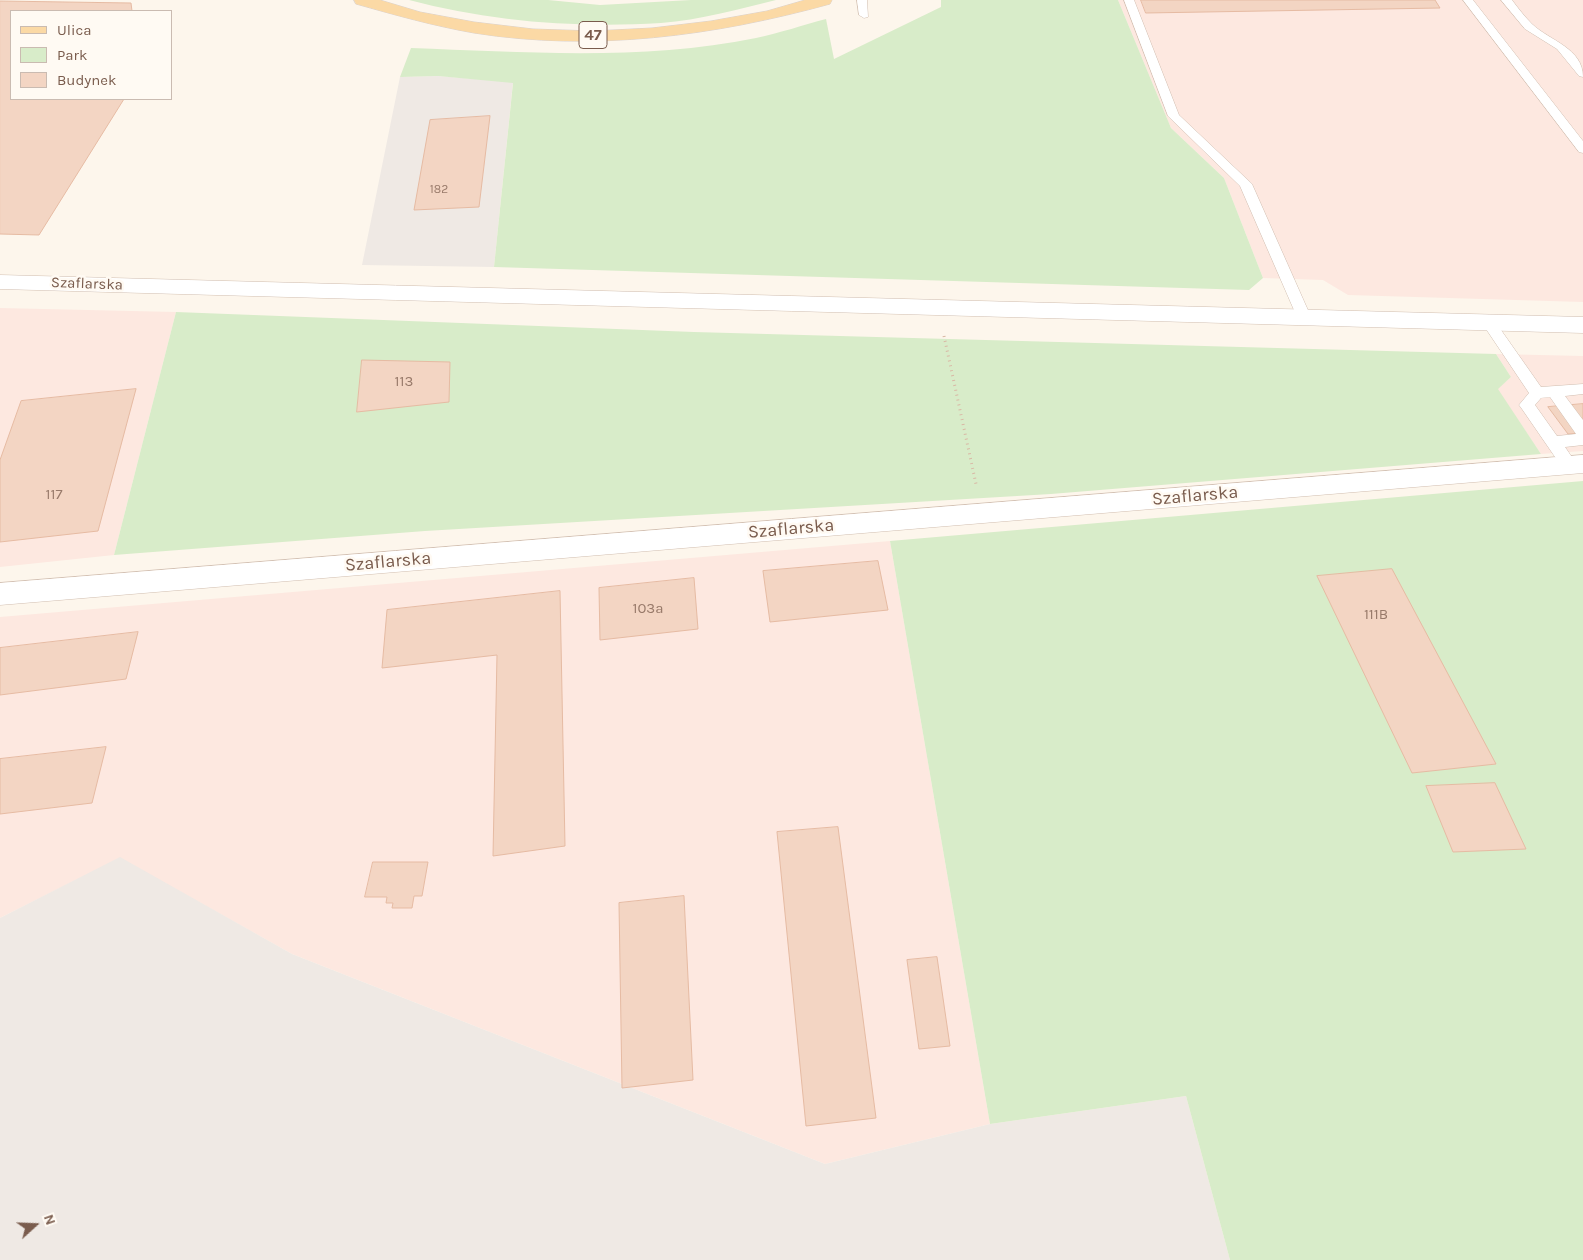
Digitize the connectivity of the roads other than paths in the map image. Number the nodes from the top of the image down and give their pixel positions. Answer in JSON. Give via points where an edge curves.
{"nodes":[{"id":1,"x":362,"y":0,"type":"edge"},
{"id":2,"x":824,"y":0,"type":"edge"},
{"id":3,"x":862,"y":0,"type":"edge"},
{"id":4,"x":1129,"y":0,"type":"edge"},
{"id":5,"x":1468,"y":0,"type":"edge"},
{"id":6,"x":1506,"y":0,"type":"edge"},
{"id":7,"x":864,"y":15,"type":"dead end"},
{"id":8,"x":1583,"y":74,"type":"edge"},
{"id":9,"x":1583,"y":149,"type":"edge"},
{"id":10,"x":0,"y":282,"type":"edge"},
{"id":11,"x":1304,"y":318,"type":"junction"},
{"id":12,"x":1490,"y":323,"type":"junction"},
{"id":13,"x":1583,"y":325,"type":"edge"},
{"id":14,"x":1583,"y":389,"type":"edge"},
{"id":15,"x":1554,"y":391,"type":"junction"},
{"id":16,"x":1537,"y":392,"type":"junction"},
{"id":17,"x":1583,"y":432,"type":"edge"},
{"id":18,"x":1583,"y":439,"type":"edge"},
{"id":19,"x":1553,"y":442,"type":"junction"},
{"id":20,"x":1577,"y":465,"type":"edge"},
{"id":21,"x":0,"y":594,"type":"edge"}],
"edges":[{"from":1,"to":2,"type":"main road","number":"47","via":[[387,9],[494,30],[546,35],[680,30],[759,17]]},
{"from":3,"to":7,"type":"lane"},
{"from":4,"to":11,"type":"lane","via":[[1174,116],[1246,184]]},
{"from":5,"to":9,"type":"lane"},
{"from":6,"to":8,"type":"lane","via":[[1530,27],[1562,47]]},
{"from":10,"to":11,"type":"street","name":"Szaflarska"},
{"from":11,"to":12,"type":"street","name":"Szaflarska"},
{"from":12,"to":13,"type":"street","name":"Szaflarska"},
{"from":12,"to":16,"type":"lane"},
{"from":14,"to":15,"type":"lane"},
{"from":15,"to":16,"type":"lane"},
{"from":15,"to":17,"type":"lane"},
{"from":16,"to":19,"type":"lane","via":[[1526,405]]},
{"from":18,"to":19,"type":"lane"},
{"from":19,"to":20,"type":"lane"},
{"from":20,"to":21,"type":"street","name":"Szaflarska"}]}
